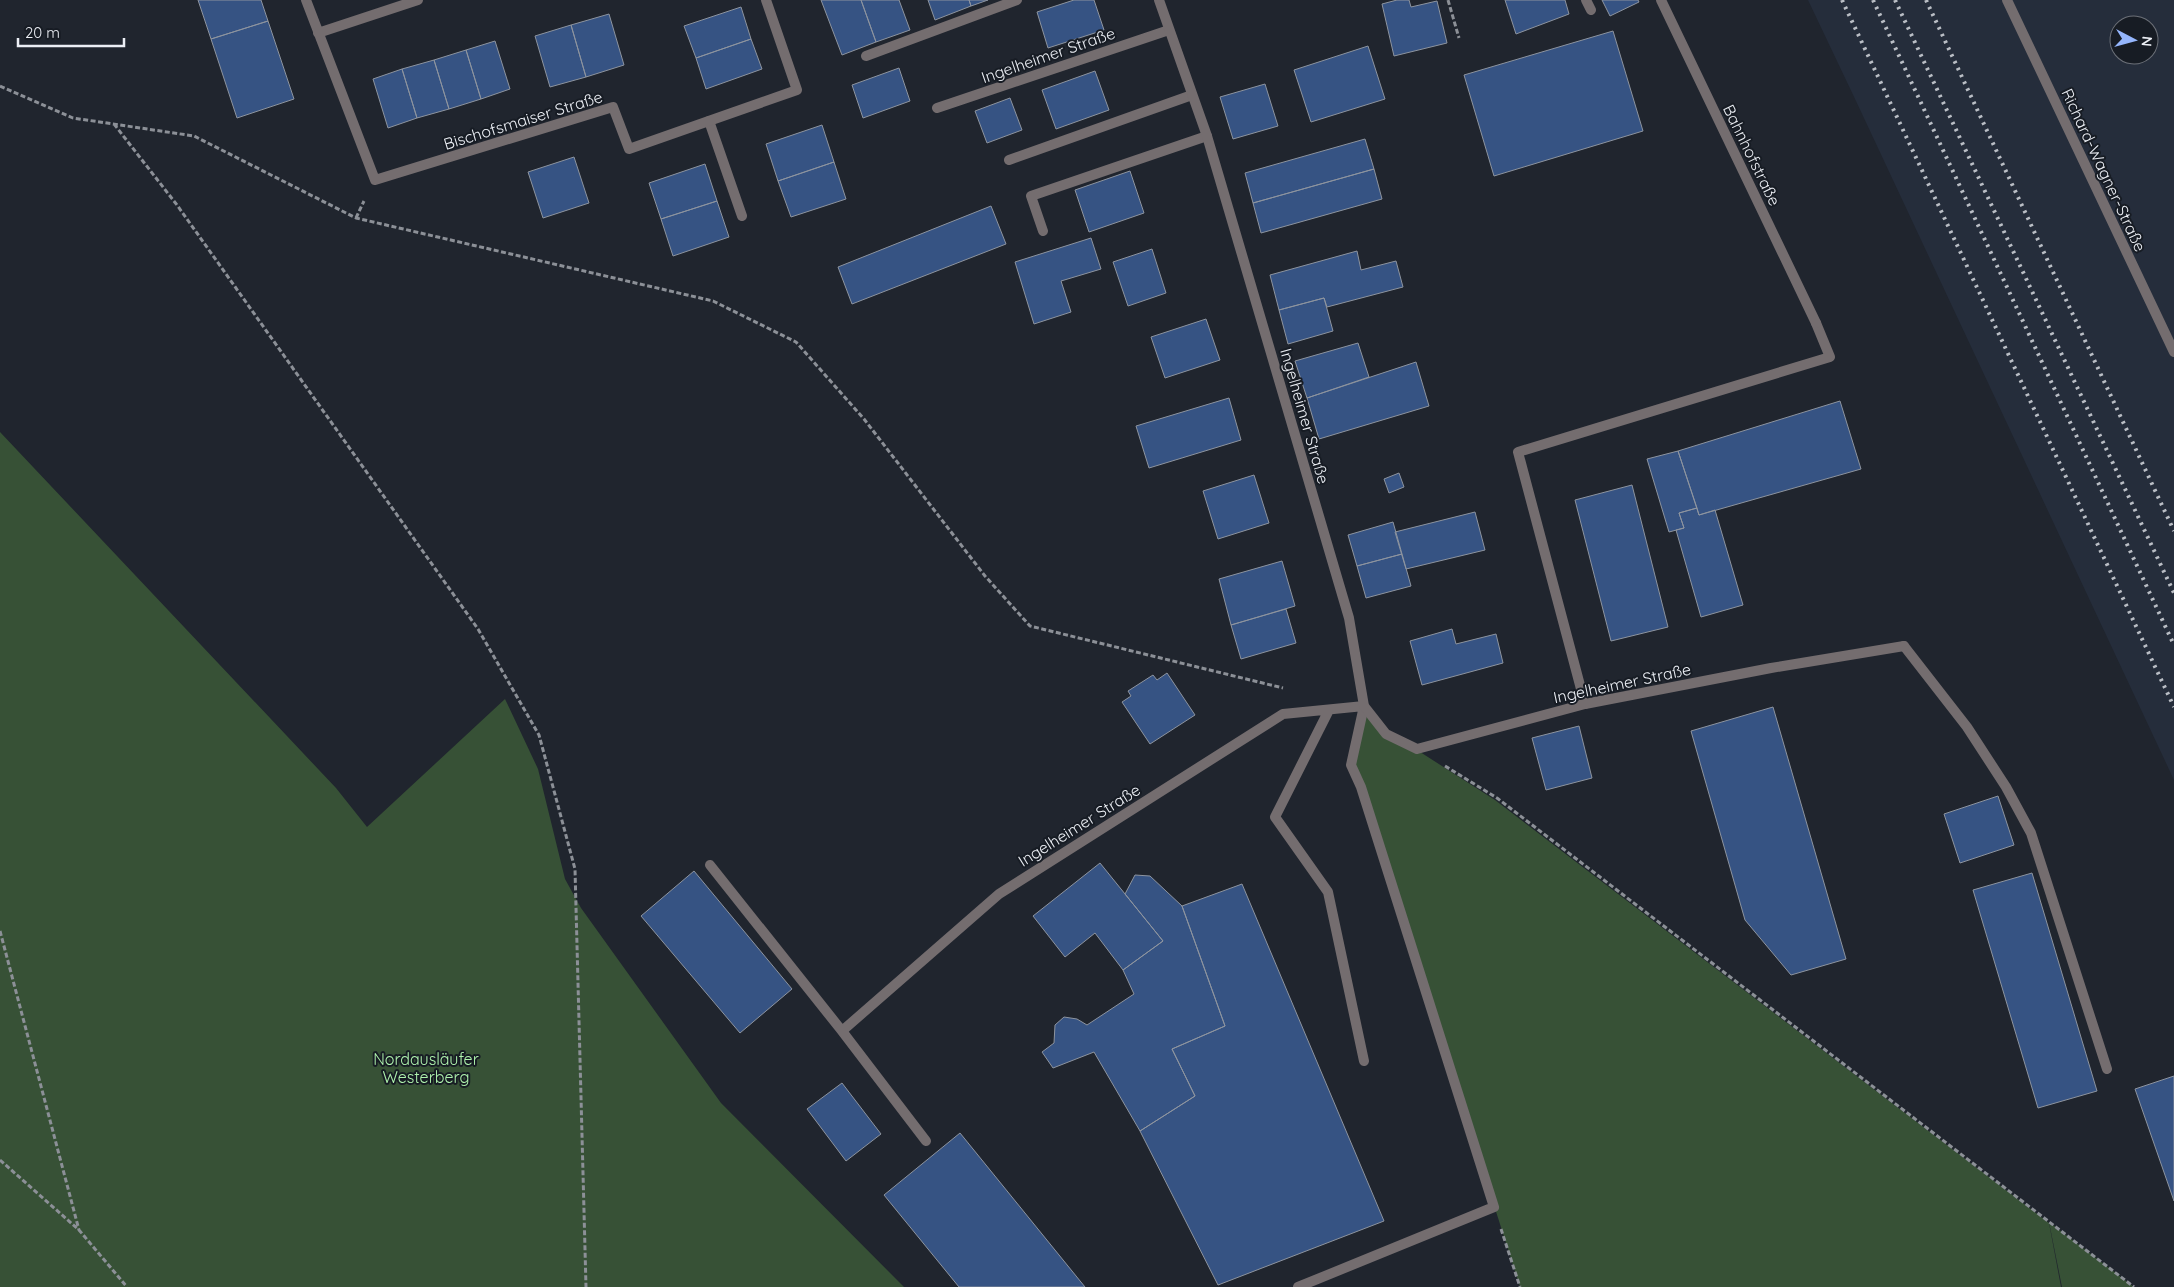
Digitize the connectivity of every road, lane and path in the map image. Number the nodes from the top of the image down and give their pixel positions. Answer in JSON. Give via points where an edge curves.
{"nodes":[{"id":1,"x":306,"y":0,"type":"edge"},
{"id":2,"x":418,"y":0,"type":"edge"},
{"id":3,"x":766,"y":0,"type":"edge"},
{"id":4,"x":1018,"y":0,"type":"edge"},
{"id":5,"x":1158,"y":0,"type":"edge"},
{"id":6,"x":1448,"y":0,"type":"edge"},
{"id":7,"x":1586,"y":0,"type":"edge"},
{"id":8,"x":1661,"y":0,"type":"edge"},
{"id":9,"x":2007,"y":0,"type":"edge"},
{"id":10,"x":1591,"y":10,"type":"dead end"},
{"id":11,"x":1169,"y":30,"type":"junction"},
{"id":12,"x":318,"y":33,"type":"junction"},
{"id":13,"x":1458,"y":38,"type":"dead end"},
{"id":14,"x":866,"y":56,"type":"dead end"},
{"id":15,"x":0,"y":86,"type":"edge"},
{"id":16,"x":1192,"y":95,"type":"junction"},
{"id":17,"x":937,"y":108,"type":"dead end"},
{"id":18,"x":709,"y":121,"type":"junction"},
{"id":19,"x":114,"y":124,"type":"junction"},
{"id":20,"x":1207,"y":136,"type":"junction"},
{"id":21,"x":1009,"y":160,"type":"dead end"},
{"id":22,"x":742,"y":216,"type":"dead end"},
{"id":23,"x":1043,"y":232,"type":"dead end"},
{"id":24,"x":2174,"y":352,"type":"edge"},
{"id":25,"x":1291,"y":690,"type":"dead end"},
{"id":26,"x":1585,"y":704,"type":"junction"},
{"id":27,"x":1364,"y":706,"type":"junction"},
{"id":28,"x":1329,"y":710,"type":"junction"},
{"id":29,"x":1417,"y":749,"type":"junction"},
{"id":30,"x":710,"y":865,"type":"dead end"},
{"id":31,"x":0,"y":932,"type":"edge"},
{"id":32,"x":842,"y":1031,"type":"junction"},
{"id":33,"x":1364,"y":1061,"type":"dead end"},
{"id":34,"x":2107,"y":1069,"type":"dead end"},
{"id":35,"x":926,"y":1141,"type":"dead end"},
{"id":36,"x":0,"y":1160,"type":"edge"},
{"id":37,"x":1494,"y":1206,"type":"junction"},
{"id":38,"x":78,"y":1230,"type":"junction"},
{"id":39,"x":127,"y":1287,"type":"edge"},
{"id":40,"x":586,"y":1287,"type":"edge"},
{"id":41,"x":1298,"y":1287,"type":"edge"},
{"id":42,"x":1520,"y":1287,"type":"edge"},
{"id":43,"x":2134,"y":1287,"type":"edge"}],
"edges":[{"from":1,"to":12,"type":"street"},
{"from":2,"to":12,"type":"street"},
{"from":3,"to":18,"type":"street","name":"Bischofsmaiser Straße","via":[[797,90]]},
{"from":4,"to":14,"type":"street"},
{"from":5,"to":11,"type":"street","name":"Ingelheimer Straße"},
{"from":6,"to":13,"type":"path"},
{"from":7,"to":10,"type":"street"},
{"from":8,"to":26,"type":"street","name":"Bahnhofstraße","via":[[1830,357],[1518,452]]},
{"from":9,"to":24,"type":"street","name":"Richard-Wagner-Straße"},
{"from":11,"to":16,"type":"street","name":"Ingelheimer Straße"},
{"from":11,"to":17,"type":"street","name":"Ingelheimer Straße"},
{"from":12,"to":18,"type":"street","name":"Bischofsmaiser Straße","via":[[375,180],[613,107],[630,149]]},
{"from":15,"to":19,"type":"path","via":[[73,118]]},
{"from":16,"to":20,"type":"street","name":"Ingelheimer Straße"},
{"from":16,"to":21,"type":"street"},
{"from":18,"to":22,"type":"street"},
{"from":19,"to":25,"type":"path","via":[[194,136],[356,218],[713,301],[796,342],[864,419],[985,576],[1030,626]]},
{"from":19,"to":40,"type":"path","via":[[177,205],[478,629],[539,735],[575,868]]},
{"from":20,"to":23,"type":"street","via":[[1031,196]]},
{"from":20,"to":27,"type":"street","name":"Ingelheimer Straße","via":[[1349,618]]},
{"from":26,"to":29,"type":"street","name":"Ingelheimer Straße"},
{"from":26,"to":34,"type":"street","name":"Ingelheimer Straße","via":[[1904,646],[1967,727],[2031,833]]},
{"from":27,"to":28,"type":"street","name":"Ingelheimer Straße"},
{"from":27,"to":29,"type":"street","name":"Ingelheimer Straße","via":[[1386,734]]},
{"from":27,"to":37,"type":"street","via":[[1351,765],[1361,787]]},
{"from":28,"to":32,"type":"street","name":"Ingelheimer Straße","via":[[1282,714],[999,894]]},
{"from":28,"to":33,"type":"street","via":[[1275,818],[1328,892]]},
{"from":29,"to":43,"type":"path","via":[[1497,798]]},
{"from":30,"to":32,"type":"street"},
{"from":31,"to":38,"type":"path"},
{"from":32,"to":35,"type":"street"},
{"from":36,"to":38,"type":"path"},
{"from":37,"to":41,"type":"street"},
{"from":37,"to":42,"type":"path"},
{"from":38,"to":39,"type":"path"}]}
